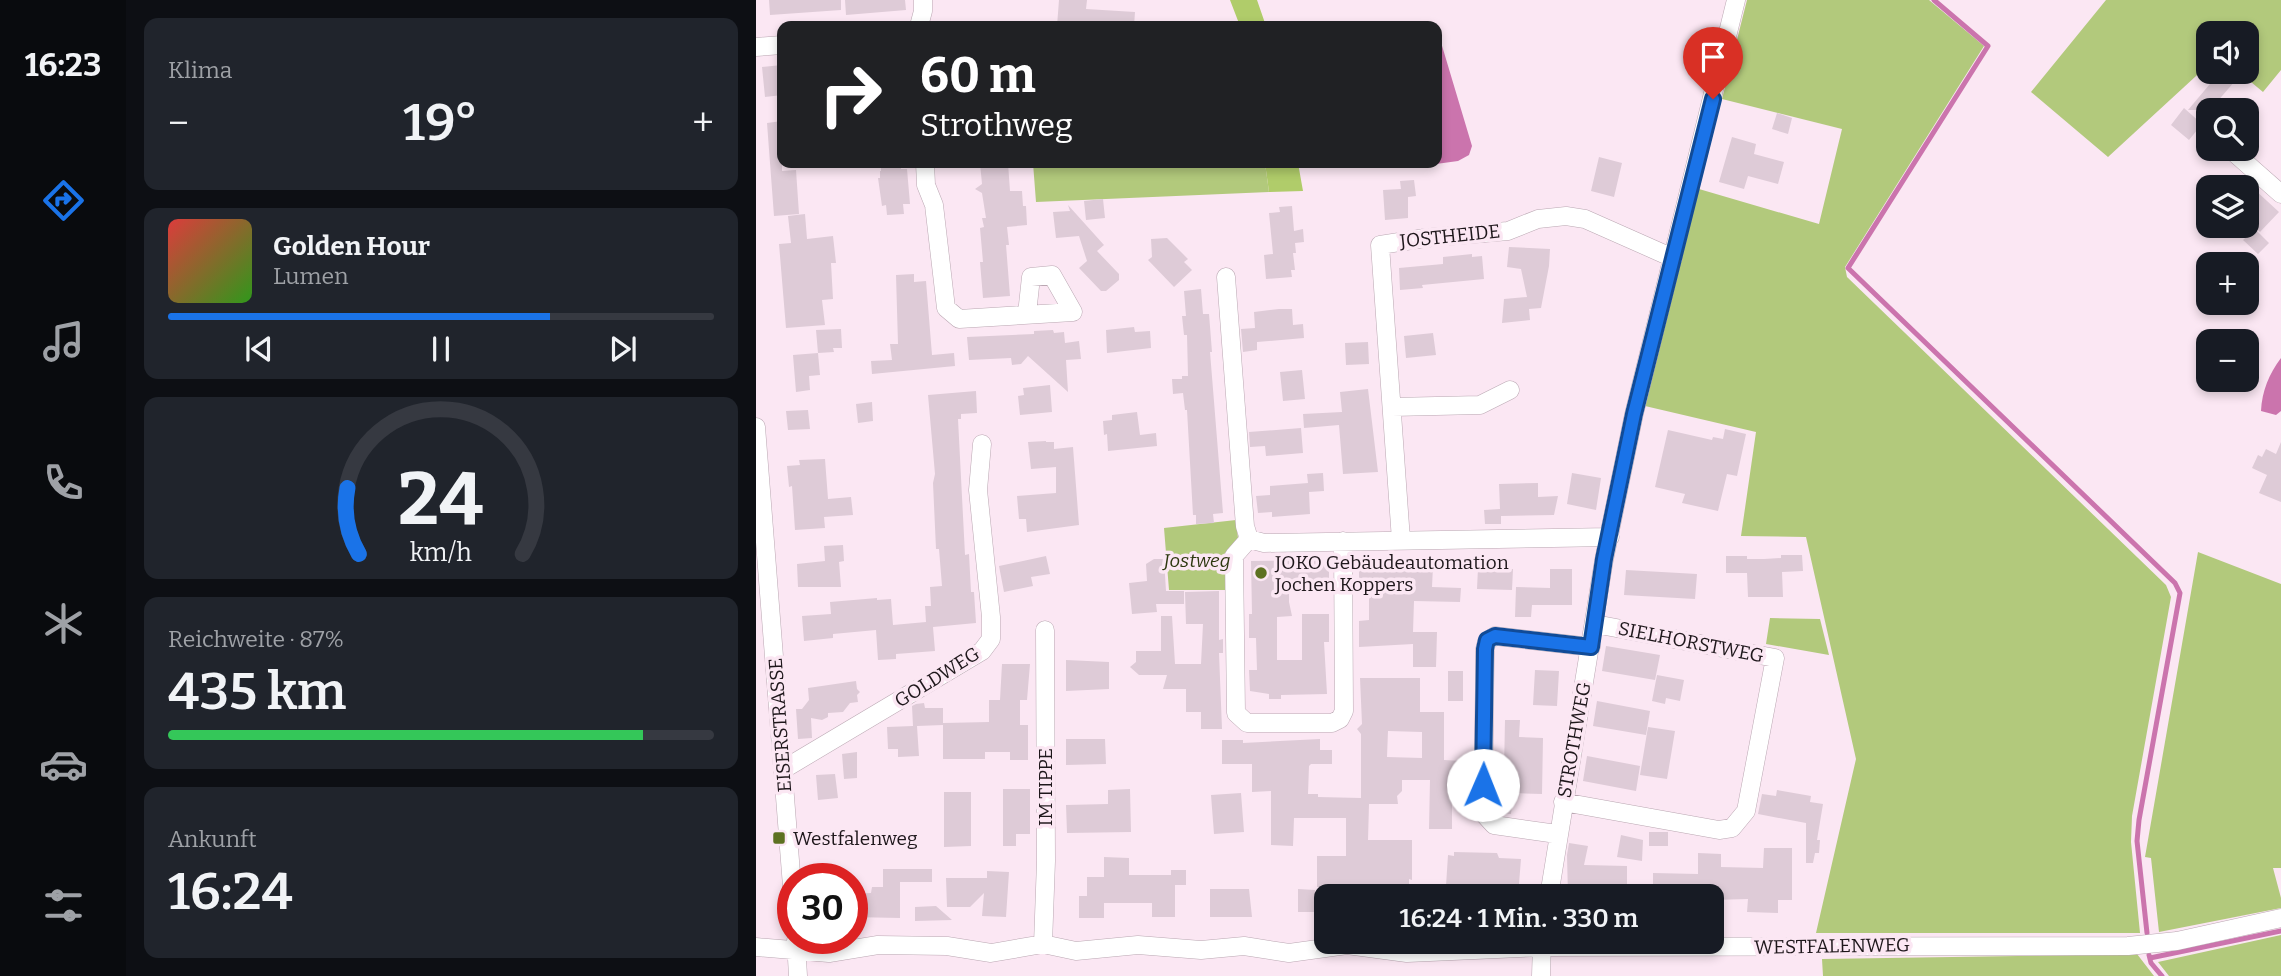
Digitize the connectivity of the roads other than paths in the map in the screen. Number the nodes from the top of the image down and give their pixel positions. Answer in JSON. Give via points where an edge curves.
{"nodes":[{"id":1,"x":923,"y":0,"type":"edge"},
{"id":2,"x":1736,"y":0,"type":"edge"},
{"id":3,"x":920,"y":21,"type":"edge"},
{"id":4,"x":777,"y":45,"type":"edge"},
{"id":5,"x":756,"y":47,"type":"edge"},
{"id":6,"x":2244,"y":161,"type":"edge"},
{"id":7,"x":925,"y":168,"type":"edge"},
{"id":8,"x":2281,"y":194,"type":"edge"},
{"id":9,"x":1673,"y":258,"type":"junction"},
{"id":10,"x":1226,"y":277,"type":"dead end"},
{"id":11,"x":1027,"y":314,"type":"dead end"},
{"id":12,"x":1510,"y":390,"type":"dead end"},
{"id":13,"x":1392,"y":407,"type":"junction"},
{"id":14,"x":756,"y":427,"type":"edge"},
{"id":15,"x":982,"y":444,"type":"dead end"},
{"id":16,"x":1609,"y":537,"type":"junction"},
{"id":17,"x":1249,"y":538,"type":"junction"},
{"id":18,"x":1401,"y":540,"type":"junction"},
{"id":19,"x":1343,"y":541,"type":"junction"},
{"id":20,"x":1595,"y":624,"type":"junction"},
{"id":21,"x":1045,"y":630,"type":"dead end"},
{"id":22,"x":1591,"y":647,"type":"junction"},
{"id":23,"x":783,"y":769,"type":"junction"},
{"id":24,"x":1563,"y":802,"type":"junction"},
{"id":25,"x":1558,"y":834,"type":"junction"},
{"id":26,"x":790,"y":863,"type":"edge"},
{"id":27,"x":1551,"y":884,"type":"edge"},
{"id":28,"x":2281,"y":918,"type":"edge"},
{"id":29,"x":1043,"y":944,"type":"junction"},
{"id":30,"x":777,"y":945,"type":"edge"},
{"id":31,"x":1724,"y":945,"type":"edge"},
{"id":32,"x":756,"y":947,"type":"edge"},
{"id":33,"x":868,"y":947,"type":"edge"},
{"id":34,"x":1314,"y":950,"type":"edge"},
{"id":35,"x":797,"y":954,"type":"edge"},
{"id":36,"x":1542,"y":954,"type":"edge"},
{"id":37,"x":798,"y":976,"type":"edge"},
{"id":38,"x":1541,"y":976,"type":"edge"}],
"edges":[{"from":1,"to":3,"type":"street"},
{"from":2,"to":9,"type":"street","name":"STROTHWEG"},
{"from":4,"to":5,"type":"street"},
{"from":6,"to":8,"type":"street"},
{"from":7,"to":11,"type":"street","via":[[946,308],[959,319]]},
{"from":9,"to":13,"type":"street","name":"JOSTHEIDE","via":[[1585,219],[1566,216],[1538,219],[1508,230],[1380,245]]},
{"from":9,"to":16,"type":"street","name":"STROTHWEG"},
{"from":10,"to":17,"type":"street"},
{"from":12,"to":13,"type":"street","via":[[1480,405]]},
{"from":13,"to":18,"type":"street","name":"JOSTHEIDE"},
{"from":14,"to":23,"type":"street","name":"EISERSTRASSE"},
{"from":15,"to":23,"type":"street","name":"GOLDWEG","via":[[978,490],[991,639],[982,651]]},
{"from":16,"to":18,"type":"street"},
{"from":16,"to":20,"type":"street","name":"STROTHWEG"},
{"from":17,"to":19,"type":"street","via":[[1264,543]]},
{"from":17,"to":19,"type":"street","via":[[1234,556],[1236,713],[1247,723],[1332,723],[1340,719],[1344,710]]},
{"from":18,"to":19,"type":"street"},
{"from":20,"to":22,"type":"street","name":"STROTHWEG"},
{"from":20,"to":24,"type":"street","name":"SIELHORSTWEG","via":[[1775,658],[1746,811],[1732,828],[1719,830]]},
{"from":21,"to":29,"type":"street","name":"IM TIPPE"},
{"from":22,"to":24,"type":"street","name":"STROTHWEG"},
{"from":22,"to":25,"type":"street","via":[[1495,636],[1487,640],[1485,649],[1483,813],[1494,825]]},
{"from":23,"to":26,"type":"street","name":"EISERSTRASSE"},
{"from":24,"to":25,"type":"street","name":"STROTHWEG"},
{"from":25,"to":27,"type":"street","name":"STROTHWEG"},
{"from":28,"to":31,"type":"street","name":"WESTFALENWEG","via":[[2177,941],[2128,946]]},
{"from":29,"to":33,"type":"street","name":"WESTFALENWEG","via":[[991,953],[947,946]]},
{"from":29,"to":34,"type":"street","name":"WESTFALENWEG","via":[[1076,951],[1138,945],[1201,950],[1244,946],[1289,953]]},
{"from":30,"to":32,"type":"street","name":"WESTFALENWEG"},
{"from":35,"to":37,"type":"street"},
{"from":36,"to":38,"type":"street"}]}
